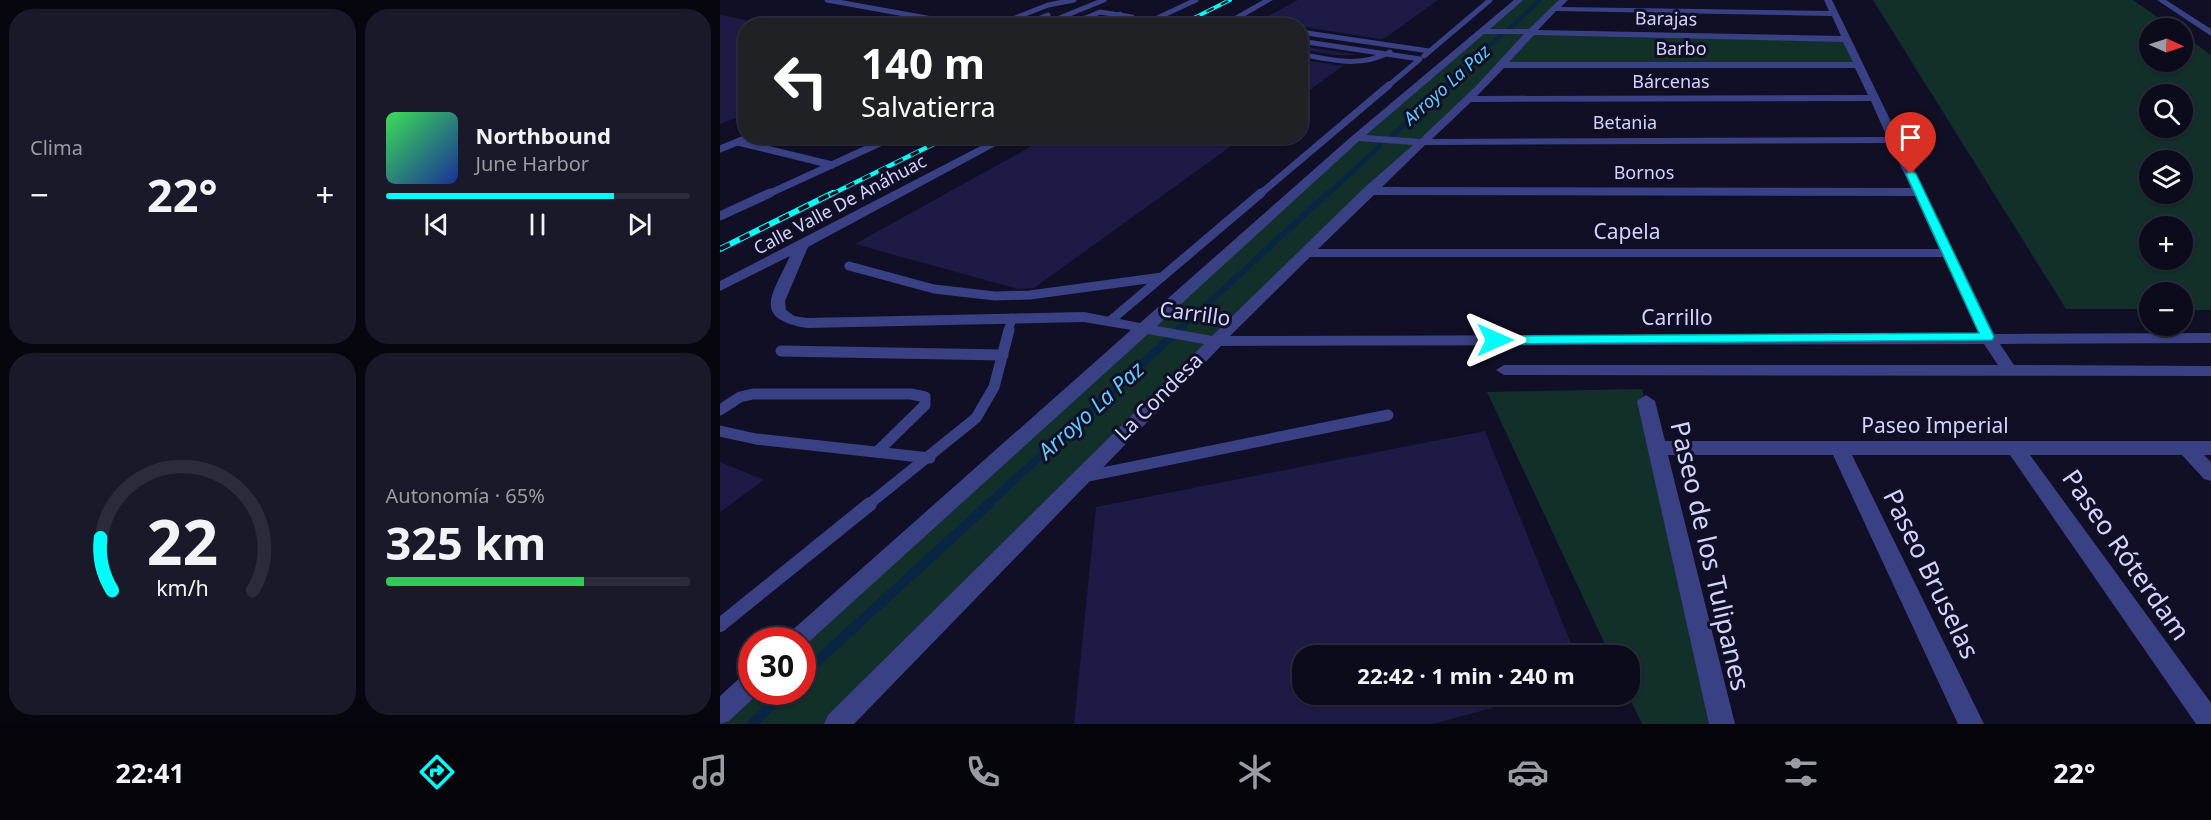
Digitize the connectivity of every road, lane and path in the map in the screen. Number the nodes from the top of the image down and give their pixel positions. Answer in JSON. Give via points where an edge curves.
{"nodes":[{"id":1,"x":827,"y":0,"type":"edge"},
{"id":2,"x":1075,"y":0,"type":"edge"},
{"id":3,"x":1104,"y":0,"type":"edge"},
{"id":4,"x":1196,"y":0,"type":"edge"},
{"id":5,"x":1269,"y":0,"type":"edge"},
{"id":6,"x":1490,"y":0,"type":"edge"},
{"id":7,"x":1519,"y":0,"type":"edge"},
{"id":8,"x":1564,"y":0,"type":"edge"},
{"id":9,"x":1828,"y":0,"type":"edge"},
{"id":10,"x":2161,"y":0,"type":"edge"},
{"id":11,"x":1553,"y":9,"type":"junction"},
{"id":12,"x":1121,"y":14,"type":"junction"},
{"id":13,"x":1834,"y":14,"type":"junction"},
{"id":14,"x":927,"y":18,"type":"edge"},
{"id":15,"x":1016,"y":18,"type":"edge"},
{"id":16,"x":1040,"y":18,"type":"edge"},
{"id":17,"x":1060,"y":18,"type":"edge"},
{"id":18,"x":1085,"y":18,"type":"edge"},
{"id":19,"x":1111,"y":18,"type":"edge"},
{"id":20,"x":1130,"y":18,"type":"edge"},
{"id":21,"x":1157,"y":18,"type":"edge"},
{"id":22,"x":1236,"y":18,"type":"edge"},
{"id":23,"x":1483,"y":31,"type":"junction"},
{"id":24,"x":1308,"y":33,"type":"edge"},
{"id":25,"x":1530,"y":33,"type":"junction"},
{"id":26,"x":2211,"y":33,"type":"edge"},
{"id":27,"x":1848,"y":39,"type":"junction"},
{"id":28,"x":1308,"y":42,"type":"edge"},
{"id":29,"x":1398,"y":46,"type":"junction"},
{"id":30,"x":1429,"y":51,"type":"junction"},
{"id":31,"x":1387,"y":54,"type":"junction"},
{"id":32,"x":1308,"y":55,"type":"edge"},
{"id":33,"x":1420,"y":58,"type":"junction"},
{"id":34,"x":1502,"y":65,"type":"junction"},
{"id":35,"x":1860,"y":65,"type":"junction"},
{"id":36,"x":1874,"y":98,"type":"junction"},
{"id":37,"x":1467,"y":99,"type":"junction"},
{"id":38,"x":1356,"y":138,"type":"junction"},
{"id":39,"x":1894,"y":140,"type":"junction"},
{"id":40,"x":738,"y":142,"type":"edge"},
{"id":41,"x":1420,"y":142,"type":"junction"},
{"id":42,"x":746,"y":144,"type":"edge"},
{"id":43,"x":878,"y":144,"type":"edge"},
{"id":44,"x":994,"y":144,"type":"edge"},
{"id":45,"x":720,"y":149,"type":"edge"},
{"id":46,"x":832,"y":165,"type":"junction"},
{"id":47,"x":1368,"y":191,"type":"junction"},
{"id":48,"x":1920,"y":192,"type":"junction"},
{"id":49,"x":720,"y":216,"type":"edge"},
{"id":50,"x":801,"y":246,"type":"junction"},
{"id":51,"x":1306,"y":253,"type":"junction"},
{"id":52,"x":1949,"y":253,"type":"junction"},
{"id":53,"x":849,"y":266,"type":"dead end"},
{"id":54,"x":1162,"y":277,"type":"junction"},
{"id":55,"x":720,"y":287,"type":"edge"},
{"id":56,"x":1012,"y":318,"type":"junction"},
{"id":57,"x":1110,"y":321,"type":"junction"},
{"id":58,"x":1150,"y":330,"type":"junction"},
{"id":59,"x":1988,"y":337,"type":"junction"},
{"id":60,"x":2211,"y":338,"type":"edge"},
{"id":61,"x":1208,"y":341,"type":"junction"},
{"id":62,"x":780,"y":351,"type":"dead end"},
{"id":63,"x":1003,"y":355,"type":"junction"},
{"id":64,"x":1504,"y":370,"type":"dead end"},
{"id":65,"x":2009,"y":370,"type":"junction"},
{"id":66,"x":2211,"y":371,"type":"edge"},
{"id":67,"x":1646,"y":400,"type":"dead end"},
{"id":68,"x":720,"y":410,"type":"edge"},
{"id":69,"x":1388,"y":415,"type":"dead end"},
{"id":70,"x":720,"y":431,"type":"edge"},
{"id":71,"x":1658,"y":448,"type":"junction"},
{"id":72,"x":1839,"y":448,"type":"junction"},
{"id":73,"x":2015,"y":448,"type":"junction"},
{"id":74,"x":2187,"y":448,"type":"junction"},
{"id":75,"x":2211,"y":448,"type":"edge"},
{"id":76,"x":878,"y":451,"type":"junction"},
{"id":77,"x":930,"y":458,"type":"junction"},
{"id":78,"x":2211,"y":474,"type":"edge"},
{"id":79,"x":1080,"y":478,"type":"junction"},
{"id":80,"x":720,"y":625,"type":"edge"},
{"id":81,"x":811,"y":627,"type":"edge"},
{"id":82,"x":738,"y":696,"type":"edge"},
{"id":83,"x":720,"y":712,"type":"edge"},
{"id":84,"x":837,"y":724,"type":"edge"},
{"id":85,"x":1722,"y":724,"type":"edge"},
{"id":86,"x":1971,"y":724,"type":"edge"},
{"id":87,"x":2211,"y":724,"type":"edge"}],
"edges":[{"from":1,"to":14,"type":"lane"},
{"from":2,"to":15,"type":"lane"},
{"from":2,"to":16,"type":"lane"},
{"from":3,"to":17,"type":"lane"},
{"from":4,"to":21,"type":"lane"},
{"from":5,"to":22,"type":"street"},
{"from":6,"to":30,"type":"lane"},
{"from":7,"to":23,"type":"street"},
{"from":8,"to":11,"type":"street","name":"La Condesa"},
{"from":9,"to":13,"type":"street"},
{"from":10,"to":26,"type":"street"},
{"from":11,"to":13,"type":"street"},
{"from":11,"to":25,"type":"street","name":"La Condesa"},
{"from":12,"to":18,"type":"lane","via":[[1100,12]]},
{"from":12,"to":19,"type":"lane"},
{"from":12,"to":20,"type":"lane"},
{"from":13,"to":27,"type":"street"},
{"from":23,"to":25,"type":"street","name":"Barajas"},
{"from":23,"to":38,"type":"street"},
{"from":24,"to":29,"type":"lane"},
{"from":25,"to":27,"type":"street","name":"Barajas"},
{"from":25,"to":34,"type":"street","name":"La Condesa"},
{"from":27,"to":35,"type":"street"},
{"from":28,"to":31,"type":"lane"},
{"from":29,"to":30,"type":"lane"},
{"from":29,"to":31,"type":"lane"},
{"from":30,"to":33,"type":"lane"},
{"from":31,"to":32,"type":"lane","via":[[1362,64]]},
{"from":31,"to":33,"type":"lane"},
{"from":33,"to":54,"type":"lane"},
{"from":34,"to":35,"type":"street","name":"Barbo"},
{"from":34,"to":37,"type":"street","name":"La Condesa"},
{"from":35,"to":36,"type":"street"},
{"from":36,"to":37,"type":"street","name":"Bárcenas"},
{"from":36,"to":39,"type":"street"},
{"from":37,"to":41,"type":"street","name":"La Condesa"},
{"from":38,"to":41,"type":"street","name":"Betania"},
{"from":38,"to":58,"type":"street"},
{"from":39,"to":41,"type":"street","name":"Betania"},
{"from":39,"to":48,"type":"street"},
{"from":40,"to":45,"type":"lane"},
{"from":41,"to":47,"type":"street","name":"La Condesa"},
{"from":42,"to":46,"type":"lane"},
{"from":43,"to":46,"type":"lane"},
{"from":44,"to":50,"type":"street","name":"Calle Valle De Anáhuac"},
{"from":46,"to":49,"type":"lane"},
{"from":47,"to":48,"type":"street","name":"Bornos"},
{"from":47,"to":51,"type":"street","name":"La Condesa"},
{"from":48,"to":52,"type":"street"},
{"from":50,"to":55,"type":"street","name":"Calle Valle De Anáhuac"},
{"from":50,"to":56,"type":"street","name":"Carrillo","via":[[777,301],[779,312],[789,320],[807,323]]},
{"from":51,"to":52,"type":"street","name":"Capela"},
{"from":51,"to":61,"type":"street","name":"La Condesa"},
{"from":52,"to":59,"type":"street"},
{"from":53,"to":54,"type":"lane","via":[[934,289],[995,296]]},
{"from":54,"to":57,"type":"lane"},
{"from":56,"to":57,"type":"street","name":"Carrillo","via":[[1084,317]]},
{"from":56,"to":63,"type":"lane"},
{"from":57,"to":58,"type":"street","name":"Carrillo"},
{"from":58,"to":61,"type":"street","name":"Carrillo"},
{"from":58,"to":81,"type":"street"},
{"from":59,"to":60,"type":"street","name":"Carrillo"},
{"from":59,"to":61,"type":"street","name":"Carrillo"},
{"from":59,"to":65,"type":"street"},
{"from":61,"to":79,"type":"street","name":"La Condesa"},
{"from":62,"to":63,"type":"lane"},
{"from":63,"to":77,"type":"lane","via":[[987,403],[976,418]]},
{"from":64,"to":65,"type":"street"},
{"from":65,"to":66,"type":"street"},
{"from":67,"to":71,"type":"street","name":"Paseo de los Tulipanes"},
{"from":68,"to":76,"type":"lane","via":[[753,394],[925,397],[925,405]]},
{"from":69,"to":79,"type":"lane"},
{"from":70,"to":76,"type":"lane","via":[[756,439]]},
{"from":71,"to":72,"type":"street","name":"Paseo Imperial"},
{"from":71,"to":85,"type":"street","name":"Paseo de los Tulipanes"},
{"from":72,"to":73,"type":"street","name":"Paseo Imperial"},
{"from":72,"to":86,"type":"street","name":"Paseo Bruselas"},
{"from":73,"to":74,"type":"street","name":"Paseo Imperial"},
{"from":73,"to":87,"type":"street","name":"Paseo Róterdam"},
{"from":74,"to":75,"type":"street","name":"Paseo Imperial"},
{"from":74,"to":78,"type":"street"},
{"from":76,"to":77,"type":"lane"},
{"from":77,"to":80,"type":"lane"},
{"from":79,"to":84,"type":"street","name":"La Condesa"},
{"from":82,"to":83,"type":"street"}]}
